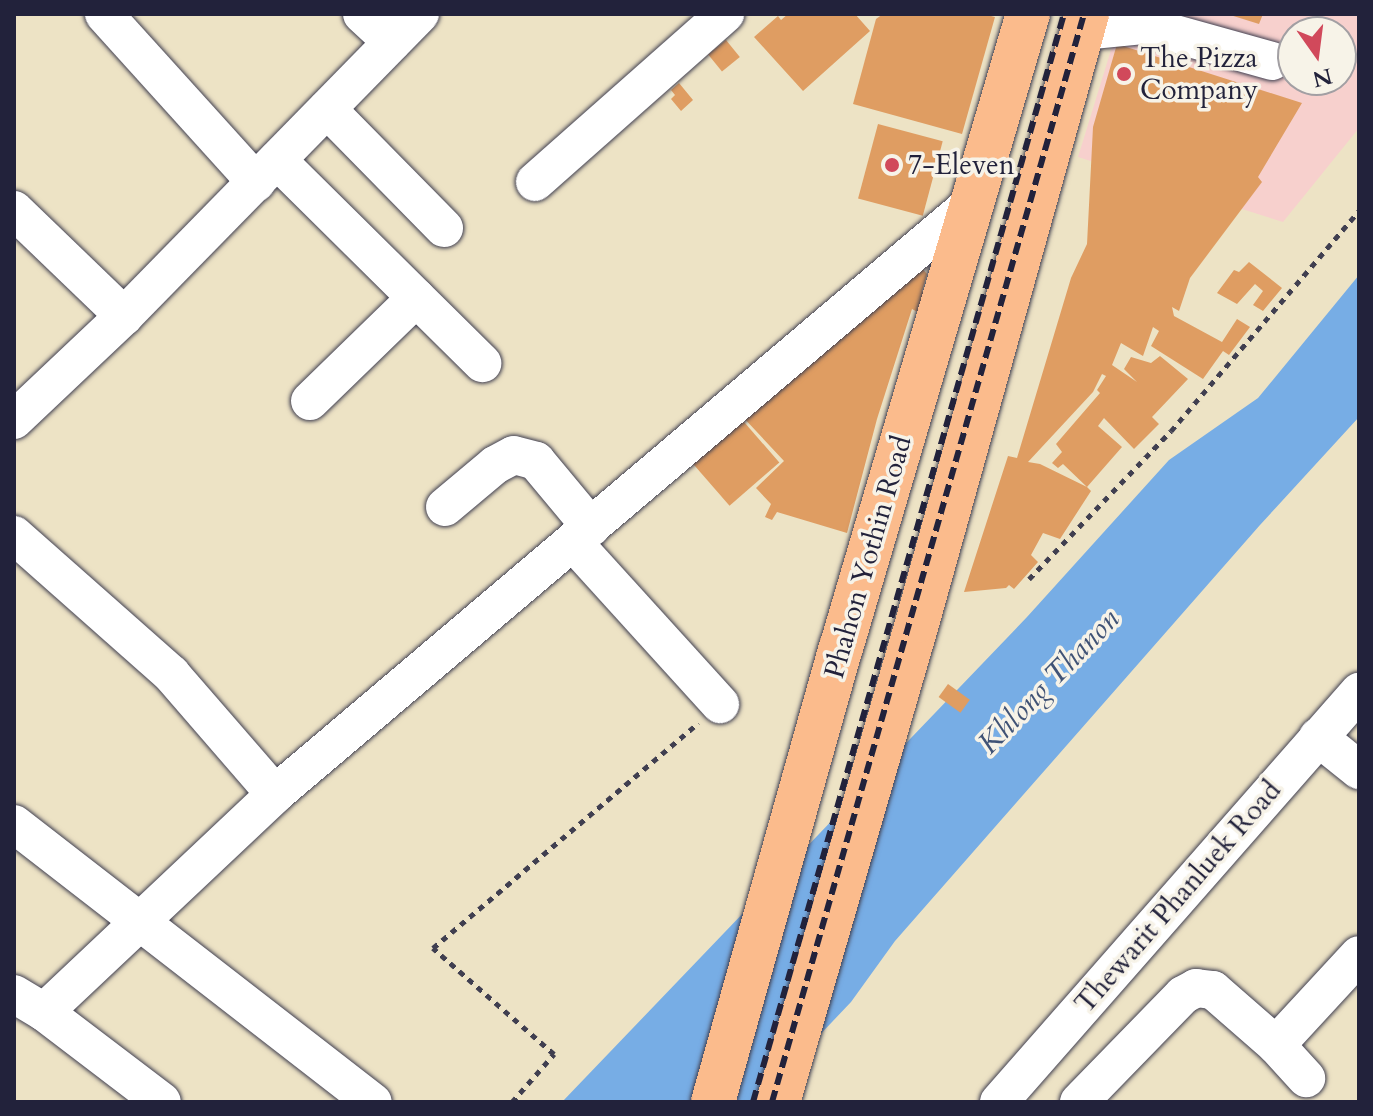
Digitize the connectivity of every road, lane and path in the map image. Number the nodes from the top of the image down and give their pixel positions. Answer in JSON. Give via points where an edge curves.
{"nodes":[{"id":1,"x":104,"y":14,"type":"edge"},
{"id":2,"x":362,"y":14,"type":"edge"},
{"id":3,"x":420,"y":14,"type":"edge"},
{"id":4,"x":1028,"y":14,"type":"edge"},
{"id":5,"x":716,"y":17,"type":"edge"},
{"id":6,"x":1085,"y":23,"type":"edge"},
{"id":7,"x":392,"y":42,"type":"junction"},
{"id":8,"x":1272,"y":61,"type":"dead end"},
{"id":9,"x":327,"y":109,"type":"junction"},
{"id":10,"x":266,"y":171,"type":"junction"},
{"id":11,"x":535,"y":182,"type":"dead end"},
{"id":12,"x":971,"y":204,"type":"junction"},
{"id":13,"x":14,"y":210,"type":"edge"},
{"id":14,"x":1359,"y":211,"type":"edge"},
{"id":15,"x":444,"y":228,"type":"dead end"},
{"id":16,"x":416,"y":298,"type":"junction"},
{"id":17,"x":124,"y":316,"type":"junction"},
{"id":18,"x":482,"y":363,"type":"dead end"},
{"id":19,"x":310,"y":401,"type":"dead end"},
{"id":20,"x":14,"y":420,"type":"edge"},
{"id":21,"x":445,"y":507,"type":"dead end"},
{"id":22,"x":582,"y":534,"type":"junction"},
{"id":23,"x":14,"y":535,"type":"edge"},
{"id":24,"x":1029,"y":579,"type":"dead end"},
{"id":25,"x":1359,"y":692,"type":"edge"},
{"id":26,"x":720,"y":704,"type":"joint"},
{"id":27,"x":1318,"y":737,"type":"junction"},
{"id":28,"x":1359,"y":770,"type":"edge"},
{"id":29,"x":275,"y":794,"type":"junction"},
{"id":30,"x":14,"y":824,"type":"edge"},
{"id":31,"x":140,"y":919,"type":"junction"},
{"id":32,"x":1359,"y":955,"type":"edge"},
{"id":33,"x":29,"y":1003,"type":"edge"},
{"id":34,"x":1276,"y":1045,"type":"junction"},
{"id":35,"x":1306,"y":1078,"type":"dead end"},
{"id":36,"x":162,"y":1102,"type":"edge"},
{"id":37,"x":373,"y":1102,"type":"edge"},
{"id":38,"x":512,"y":1102,"type":"edge"},
{"id":39,"x":713,"y":1102,"type":"edge"},
{"id":40,"x":778,"y":1102,"type":"edge"},
{"id":41,"x":999,"y":1102,"type":"edge"},
{"id":42,"x":1079,"y":1102,"type":"edge"}],
"edges":[{"from":1,"to":10,"type":"street"},
{"from":2,"to":7,"type":"street"},
{"from":3,"to":7,"type":"street"},
{"from":4,"to":12,"type":"main road","name":"Phahon Yothin Road"},
{"from":5,"to":11,"type":"street"},
{"from":6,"to":8,"type":"street","via":[[1143,25]]},
{"from":6,"to":40,"type":"main road"},
{"from":7,"to":9,"type":"street"},
{"from":9,"to":10,"type":"street"},
{"from":9,"to":15,"type":"street"},
{"from":10,"to":16,"type":"street"},
{"from":10,"to":17,"type":"street"},
{"from":12,"to":22,"type":"street"},
{"from":12,"to":39,"type":"main road","name":"Phahon Yothin Road"},
{"from":13,"to":17,"type":"street"},
{"from":14,"to":24,"type":"path","via":[[1171,431]]},
{"from":16,"to":18,"type":"street"},
{"from":16,"to":19,"type":"street"},
{"from":17,"to":20,"type":"street"},
{"from":21,"to":22,"type":"street","via":[[514,455],[536,461]]},
{"from":22,"to":26,"type":"street"},
{"from":22,"to":29,"type":"street"},
{"from":23,"to":29,"type":"street","via":[[171,674]]},
{"from":25,"to":27,"type":"street","name":"Thewarit Phanluek Road"},
{"from":26,"to":38,"type":"path","via":[[433,948],[554,1054]]},
{"from":27,"to":28,"type":"street"},
{"from":27,"to":41,"type":"street","name":"Thewarit Phanluek Road"},
{"from":29,"to":31,"type":"street"},
{"from":30,"to":31,"type":"street"},
{"from":31,"to":33,"type":"street"},
{"from":31,"to":37,"type":"street"},
{"from":32,"to":34,"type":"street"},
{"from":33,"to":36,"type":"street"},
{"from":34,"to":35,"type":"street"},
{"from":34,"to":42,"type":"street","via":[[1213,990],[1196,988],[1183,995]]}]}
